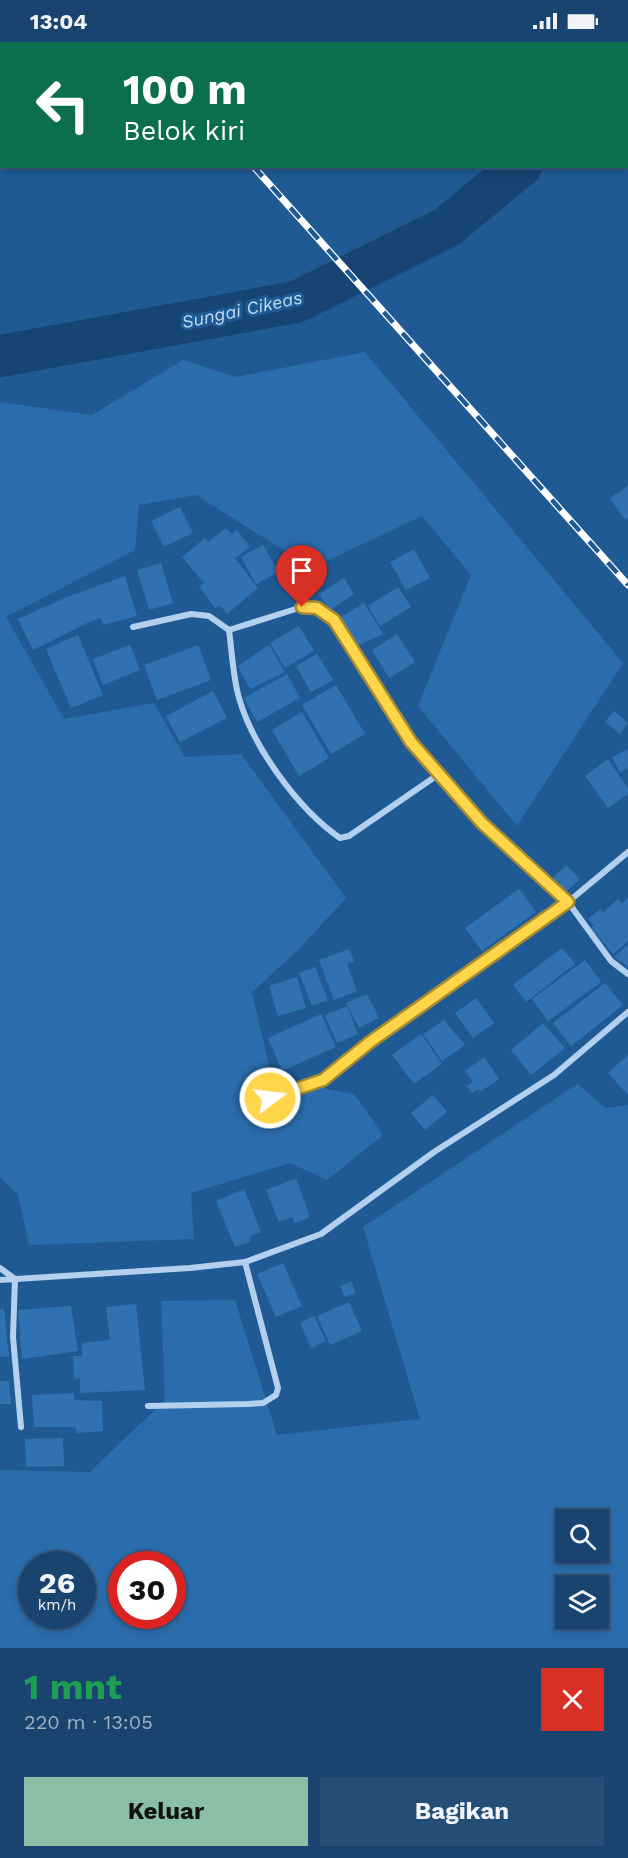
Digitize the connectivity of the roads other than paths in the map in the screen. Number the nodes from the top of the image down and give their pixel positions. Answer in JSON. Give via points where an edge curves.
{"nodes":[{"id":1,"x":133,"y":627,"type":"dead end"},
{"id":2,"x":229,"y":630,"type":"junction"},
{"id":3,"x":439,"y":774,"type":"junction"},
{"id":4,"x":628,"y":852,"type":"edge"},
{"id":5,"x":568,"y":902,"type":"junction"},
{"id":6,"x":628,"y":975,"type":"edge"},
{"id":7,"x":628,"y":1012,"type":"edge"},
{"id":8,"x":270,"y":1098,"type":"dead end"},
{"id":9,"x":245,"y":1262,"type":"junction"},
{"id":10,"x":0,"y":1268,"type":"edge"},
{"id":11,"x":15,"y":1279,"type":"junction"},
{"id":12,"x":0,"y":1280,"type":"edge"},
{"id":13,"x":148,"y":1406,"type":"dead end"},
{"id":14,"x":21,"y":1427,"type":"dead end"}],
"edges":[{"from":1,"to":2,"type":"street","via":[[191,614],[209,616]]},
{"from":2,"to":3,"type":"street","via":[[302,607],[317,608],[327,614],[345,634],[411,742]]},
{"from":2,"to":3,"type":"street","via":[[239,697],[255,737],[279,775],[320,825],[340,838],[349,836]]},
{"from":3,"to":5,"type":"street","via":[[482,823]]},
{"from":4,"to":5,"type":"street"},
{"from":5,"to":6,"type":"street","via":[[611,961]]},
{"from":5,"to":8,"type":"street","via":[[370,1042],[323,1080]]},
{"from":7,"to":9,"type":"street","via":[[554,1075],[434,1152],[321,1233]]},
{"from":9,"to":11,"type":"street"},
{"from":9,"to":13,"type":"street","via":[[278,1388],[276,1395],[263,1403]]},
{"from":10,"to":11,"type":"street"},
{"from":11,"to":12,"type":"street"},
{"from":11,"to":14,"type":"street","via":[[13,1337]]}]}
